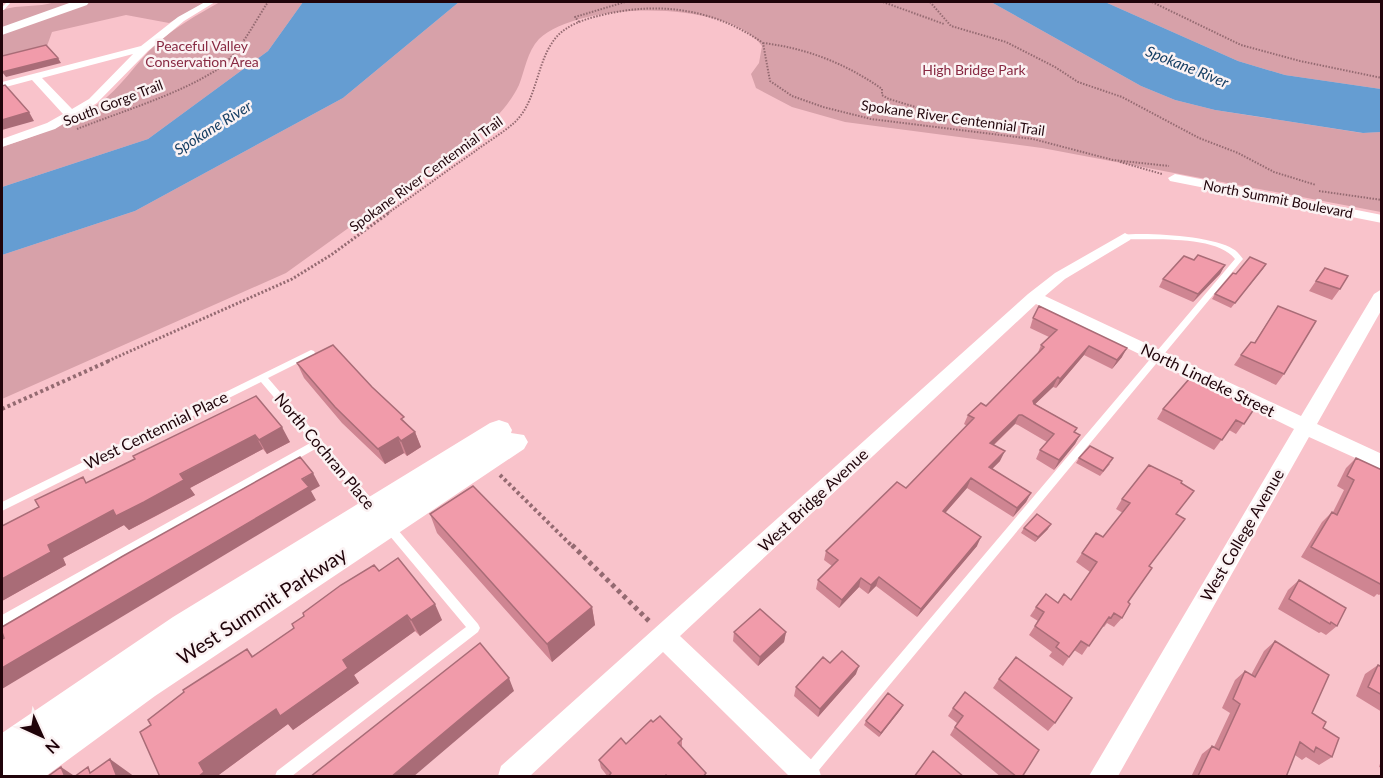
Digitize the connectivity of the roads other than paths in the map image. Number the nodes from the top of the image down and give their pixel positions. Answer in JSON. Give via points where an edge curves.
{"nodes":[{"id":1,"x":9,"y":2,"type":"edge"},
{"id":2,"x":83,"y":2,"type":"edge"},
{"id":3,"x":211,"y":2,"type":"edge"},
{"id":4,"x":2,"y":9,"type":"edge"},
{"id":5,"x":2,"y":31,"type":"edge"},
{"id":6,"x":144,"y":49,"type":"junction"},
{"id":7,"x":35,"y":77,"type":"junction"},
{"id":8,"x":2,"y":86,"type":"edge"},
{"id":9,"x":71,"y":115,"type":"junction"},
{"id":10,"x":2,"y":144,"type":"edge"},
{"id":11,"x":1175,"y":178,"type":"road end"},
{"id":12,"x":1382,"y":219,"type":"edge"},
{"id":13,"x":1125,"y":237,"type":"joint"},
{"id":14,"x":1382,"y":294,"type":"edge"},
{"id":15,"x":1034,"y":297,"type":"junction"},
{"id":16,"x":310,"y":353,"type":"dead end"},
{"id":17,"x":1159,"y":357,"type":"junction"},
{"id":18,"x":262,"y":377,"type":"junction"},
{"id":19,"x":1305,"y":427,"type":"junction"},
{"id":20,"x":318,"y":443,"type":"junction"},
{"id":21,"x":1382,"y":463,"type":"edge"},
{"id":22,"x":2,"y":507,"type":"edge"},
{"id":23,"x":380,"y":517,"type":"junction"},
{"id":24,"x":2,"y":621,"type":"edge"},
{"id":25,"x":664,"y":637,"type":"junction"},
{"id":26,"x":2,"y":755,"type":"edge"},
{"id":27,"x":807,"y":776,"type":"edge"},
{"id":28,"x":15,"y":777,"type":"edge"},
{"id":29,"x":282,"y":777,"type":"edge"},
{"id":30,"x":511,"y":777,"type":"edge"},
{"id":31,"x":1103,"y":777,"type":"edge"}],
"edges":[{"from":1,"to":4,"type":"lane"},
{"from":2,"to":5,"type":"street"},
{"from":3,"to":6,"type":"street","via":[[181,19]]},
{"from":6,"to":7,"type":"street"},
{"from":6,"to":9,"type":"street","via":[[93,101]]},
{"from":7,"to":8,"type":"street"},
{"from":7,"to":9,"type":"street"},
{"from":9,"to":10,"type":"street"},
{"from":11,"to":12,"type":"street","name":"North Summit Boulevard"},
{"from":13,"to":15,"type":"street","name":"West Bridge Avenue","via":[[1060,276]]},
{"from":13,"to":17,"type":"lane","via":[[1206,241],[1238,256]]},
{"from":14,"to":19,"type":"street","name":"West College Avenue"},
{"from":15,"to":17,"type":"street","name":"North Lindeke Street"},
{"from":15,"to":25,"type":"street","name":"West Bridge Avenue"},
{"from":16,"to":18,"type":"lane","name":"West Centennial Place"},
{"from":17,"to":19,"type":"street","name":"North Lindeke Street"},
{"from":17,"to":27,"type":"lane"},
{"from":18,"to":20,"type":"lane","name":"North Cochran Place"},
{"from":18,"to":22,"type":"lane","name":"West Centennial Place"},
{"from":19,"to":21,"type":"street","name":"North Lindeke Street"},
{"from":19,"to":31,"type":"street","name":"West College Avenue"},
{"from":20,"to":23,"type":"lane","name":"North Cochran Place"},
{"from":20,"to":24,"type":"lane"},
{"from":23,"to":23,"type":"street","name":"West Summit Parkway","via":[[486,461],[507,436]]},
{"from":23,"to":26,"type":"street","name":"West Summit Parkway","via":[[110,677]]},
{"from":23,"to":28,"type":"street","name":"West Summit Parkway"},
{"from":23,"to":29,"type":"lane","name":"North Cochran Place","via":[[474,628]]},
{"from":25,"to":27,"type":"street"},
{"from":25,"to":30,"type":"street","name":"West Bridge Avenue"}]}
